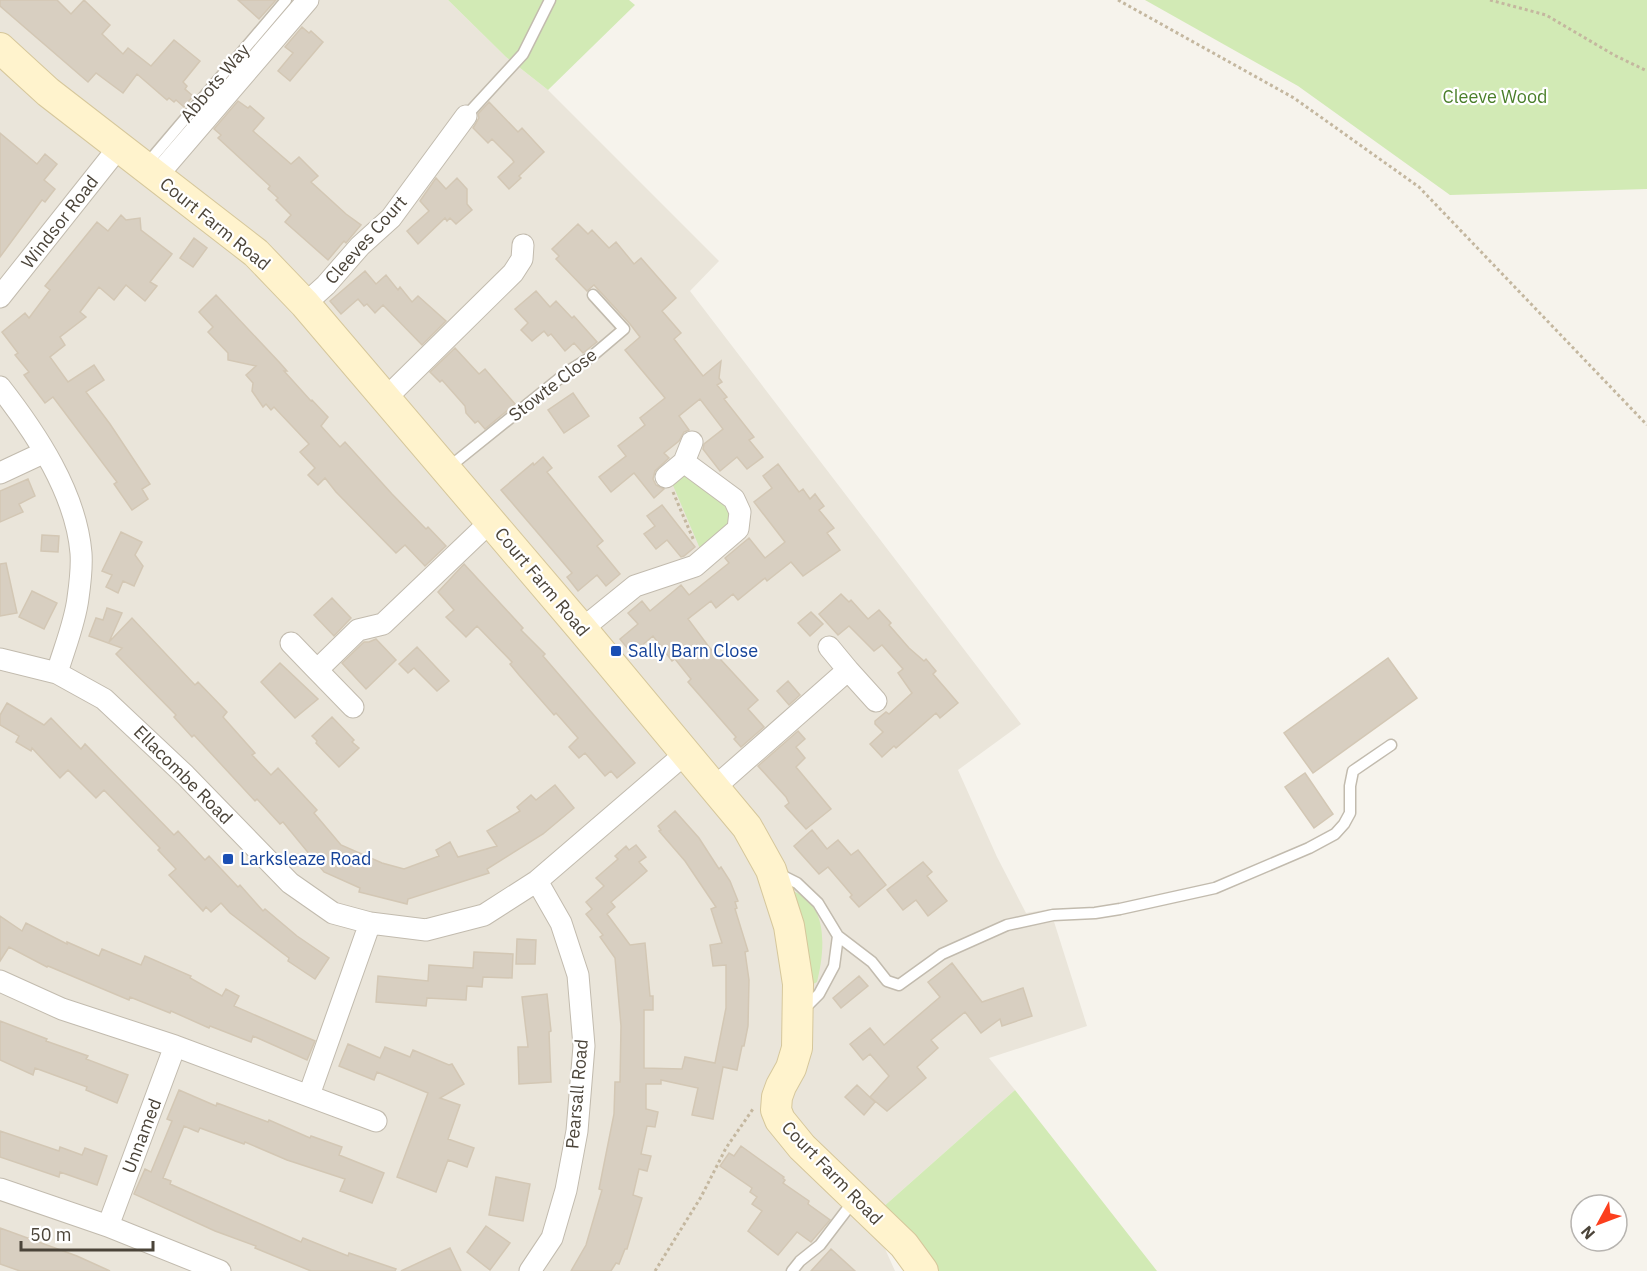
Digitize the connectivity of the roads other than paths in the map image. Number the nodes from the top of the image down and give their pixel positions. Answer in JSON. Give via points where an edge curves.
{"nodes":[{"id":1,"x":286,"y":0,"type":"edge"},
{"id":2,"x":308,"y":0,"type":"edge"},
{"id":3,"x":550,"y":0,"type":"edge"},
{"id":4,"x":0,"y":48,"type":"edge"},
{"id":5,"x":466,"y":116,"type":"joint"},
{"id":6,"x":119,"y":147,"type":"junction"},
{"id":7,"x":151,"y":171,"type":"junction"},
{"id":8,"x":523,"y":245,"type":"dead end"},
{"id":9,"x":593,"y":295,"type":"dead end"},
{"id":10,"x":0,"y":297,"type":"edge"},
{"id":11,"x":305,"y":304,"type":"junction"},
{"id":12,"x":0,"y":387,"type":"edge"},
{"id":13,"x":386,"y":398,"type":"junction"},
{"id":14,"x":692,"y":442,"type":"dead end"},
{"id":15,"x":45,"y":452,"type":"junction"},
{"id":16,"x":684,"y":462,"type":"junction"},
{"id":17,"x":447,"y":470,"type":"junction"},
{"id":18,"x":0,"y":473,"type":"edge"},
{"id":19,"x":666,"y":477,"type":"road end"},
{"id":20,"x":490,"y":522,"type":"junction"},
{"id":21,"x":582,"y":629,"type":"junction"},
{"id":22,"x":291,"y":643,"type":"dead end"},
{"id":23,"x":829,"y":648,"type":"dead end"},
{"id":24,"x":0,"y":659,"type":"edge"},
{"id":25,"x":317,"y":670,"type":"junction"},
{"id":26,"x":848,"y":670,"type":"junction"},
{"id":27,"x":57,"y":673,"type":"junction"},
{"id":28,"x":876,"y":701,"type":"dead end"},
{"id":29,"x":353,"y":707,"type":"dead end"},
{"id":30,"x":1391,"y":745,"type":"dead end"},
{"id":31,"x":686,"y":753,"type":"junction"},
{"id":32,"x":715,"y":787,"type":"junction"},
{"id":33,"x":771,"y":870,"type":"junction"},
{"id":34,"x":537,"y":881,"type":"junction"},
{"id":35,"x":370,"y":923,"type":"junction"},
{"id":36,"x":838,"y":936,"type":"junction"},
{"id":37,"x":0,"y":981,"type":"edge"},
{"id":38,"x":798,"y":1016,"type":"junction"},
{"id":39,"x":175,"y":1046,"type":"junction"},
{"id":40,"x":309,"y":1095,"type":"junction"},
{"id":41,"x":376,"y":1121,"type":"dead end"},
{"id":42,"x":0,"y":1189,"type":"edge"},
{"id":43,"x":855,"y":1199,"type":"junction"},
{"id":44,"x":108,"y":1226,"type":"junction"},
{"id":45,"x":220,"y":1271,"type":"edge"},
{"id":46,"x":530,"y":1271,"type":"edge"},
{"id":47,"x":792,"y":1271,"type":"edge"},
{"id":48,"x":923,"y":1271,"type":"edge"}],
"edges":[{"from":1,"to":7,"type":"lane","name":"Abbots Way"},
{"from":2,"to":7,"type":"street"},
{"from":3,"to":5,"type":"lane","via":[[523,54]]},
{"from":4,"to":6,"type":"street","name":"Court Farm Road","via":[[48,92]]},
{"from":5,"to":11,"type":"street","name":"Cleeves Court","via":[[391,218]]},
{"from":6,"to":7,"type":"street","name":"Court Farm Road"},
{"from":6,"to":10,"type":"street","name":"Windsor Road"},
{"from":7,"to":11,"type":"street","name":"Court Farm Road","via":[[256,254]]},
{"from":8,"to":13,"type":"street","via":[[522,260],[513,273]]},
{"from":9,"to":17,"type":"lane","name":"Stowte Close","via":[[624,329]]},
{"from":11,"to":13,"type":"street","name":"Court Farm Road"},
{"from":12,"to":15,"type":"street"},
{"from":13,"to":17,"type":"street","name":"Court Farm Road"},
{"from":14,"to":16,"type":"street"},
{"from":15,"to":18,"type":"street"},
{"from":15,"to":27,"type":"street","via":[[73,511],[81,554],[78,601]]},
{"from":16,"to":19,"type":"street"},
{"from":16,"to":21,"type":"street","via":[[734,499],[740,512],[738,529],[695,566],[634,586]]},
{"from":17,"to":20,"type":"street","name":"Court Farm Road"},
{"from":20,"to":21,"type":"street","name":"Court Farm Road"},
{"from":20,"to":25,"type":"street","via":[[383,624],[358,630]]},
{"from":21,"to":31,"type":"street","name":"Court Farm Road"},
{"from":22,"to":25,"type":"street"},
{"from":23,"to":26,"type":"street"},
{"from":24,"to":27,"type":"street","name":"Ellacombe Road"},
{"from":25,"to":29,"type":"street"},
{"from":26,"to":28,"type":"street"},
{"from":26,"to":32,"type":"street"},
{"from":27,"to":35,"type":"street","name":"Ellacombe Road","via":[[104,699],[290,883],[333,913]]},
{"from":30,"to":36,"type":"lane","via":[[1353,771],[1350,813],[1335,834],[1215,888],[1120,909],[1053,915],[1007,925],[942,954],[899,985],[887,981],[872,962]]},
{"from":31,"to":32,"type":"street","name":"Court Farm Road"},
{"from":31,"to":34,"type":"street","name":"Ellacombe Road"},
{"from":32,"to":33,"type":"street","name":"Court Farm Road","via":[[747,826]]},
{"from":33,"to":36,"type":"lane","via":[[797,883],[818,903]]},
{"from":33,"to":38,"type":"street","name":"Court Farm Road","via":[[789,926],[798,984]]},
{"from":34,"to":35,"type":"street","name":"Ellacombe Road","via":[[484,915],[426,930]]},
{"from":34,"to":46,"type":"street","name":"Pearsall Road","via":[[561,923],[578,975],[584,1046],[577,1131],[566,1190],[552,1238]]},
{"from":35,"to":40,"type":"street"},
{"from":36,"to":38,"type":"lane","via":[[834,966],[819,994]]},
{"from":37,"to":39,"type":"street","via":[[62,1009]]},
{"from":38,"to":43,"type":"street","name":"Court Farm Road","via":[[797,1048],[777,1097],[776,1110],[787,1130]]},
{"from":39,"to":40,"type":"street"},
{"from":39,"to":44,"type":"street","name":"Unnamed"},
{"from":40,"to":41,"type":"street"},
{"from":42,"to":44,"type":"street"},
{"from":43,"to":47,"type":"lane","via":[[820,1245]]},
{"from":43,"to":48,"type":"street","name":"Court Farm Road","via":[[904,1245]]},
{"from":44,"to":45,"type":"street"}]}
